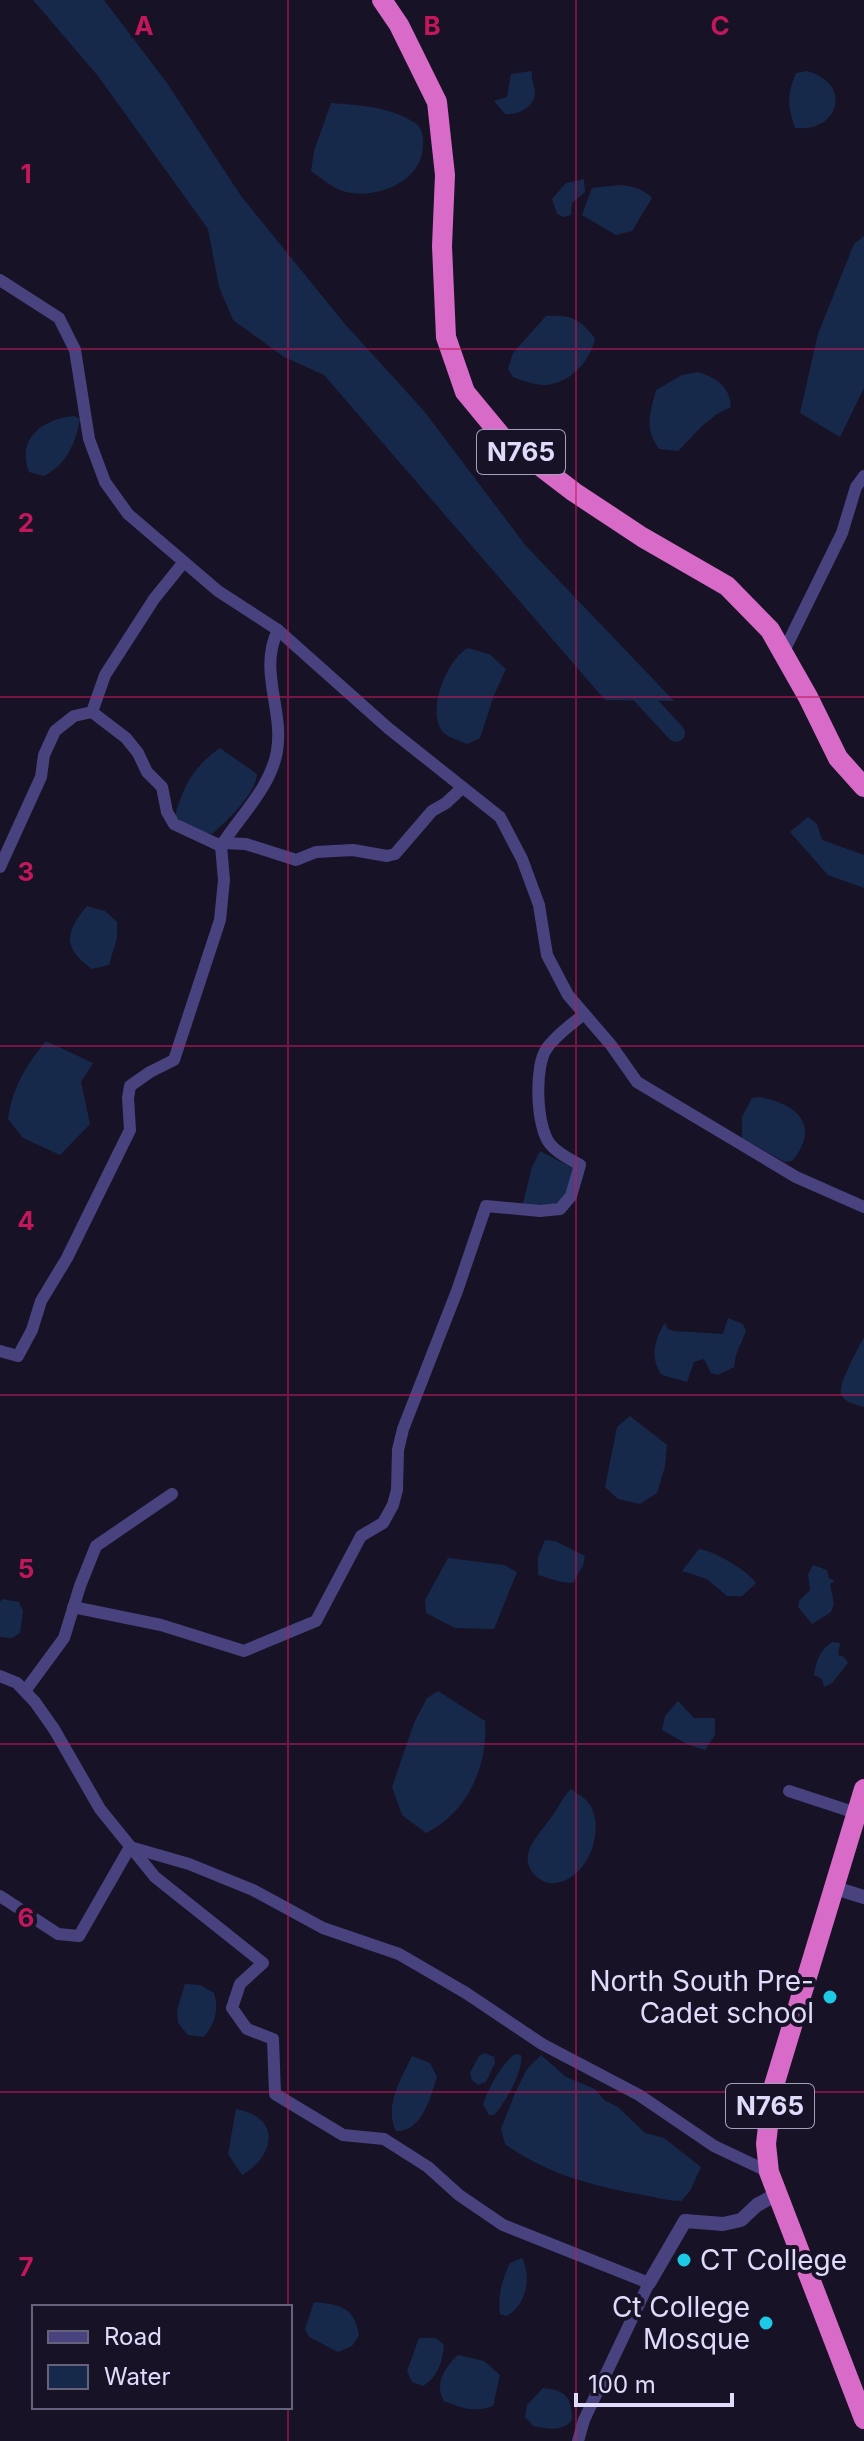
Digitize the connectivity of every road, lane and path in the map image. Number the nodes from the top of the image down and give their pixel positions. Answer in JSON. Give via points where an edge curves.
{"nodes":[{"id":1,"x":382,"y":0,"type":"edge"},
{"id":2,"x":0,"y":280,"type":"edge"},
{"id":3,"x":864,"y":476,"type":"edge"},
{"id":4,"x":183,"y":563,"type":"junction"},
{"id":5,"x":278,"y":630,"type":"junction"},
{"id":6,"x":783,"y":653,"type":"junction"},
{"id":7,"x":92,"y":712,"type":"junction"},
{"id":8,"x":864,"y":787,"type":"edge"},
{"id":9,"x":462,"y":788,"type":"junction"},
{"id":10,"x":222,"y":844,"type":"junction"},
{"id":11,"x":0,"y":867,"type":"edge"},
{"id":12,"x":584,"y":1014,"type":"junction"},
{"id":13,"x":864,"y":1207,"type":"edge"},
{"id":14,"x":0,"y":1351,"type":"edge"},
{"id":15,"x":172,"y":1494,"type":"dead end"},
{"id":16,"x":73,"y":1607,"type":"junction"},
{"id":17,"x":0,"y":1676,"type":"edge"},
{"id":18,"x":25,"y":1691,"type":"junction"},
{"id":19,"x":864,"y":1789,"type":"edge"},
{"id":20,"x":789,"y":1791,"type":"dead end"},
{"id":21,"x":856,"y":1813,"type":"junction"},
{"id":22,"x":130,"y":1847,"type":"junction"},
{"id":23,"x":835,"y":1888,"type":"junction"},
{"id":24,"x":0,"y":1896,"type":"edge"},
{"id":25,"x":864,"y":1897,"type":"edge"},
{"id":26,"x":769,"y":2172,"type":"junction"},
{"id":27,"x":777,"y":2194,"type":"junction"},
{"id":28,"x":649,"y":2283,"type":"junction"},
{"id":29,"x":864,"y":2419,"type":"edge"},
{"id":30,"x":578,"y":2441,"type":"edge"}],
"edges":[{"from":1,"to":6,"type":"highway","number":"N765","via":[[437,102],[445,175],[446,337],[465,392],[503,438],[574,492],[727,586],[770,630]]},
{"from":2,"to":4,"type":"street","via":[[59,318],[75,350],[89,439],[105,482],[128,514]]},
{"from":3,"to":6,"type":"street"},
{"from":4,"to":5,"type":"street"},
{"from":4,"to":7,"type":"street","via":[[105,675]]},
{"from":5,"to":9,"type":"street"},
{"from":5,"to":10,"type":"street","via":[[269,661],[277,752],[266,782]]},
{"from":6,"to":8,"type":"highway","number":"N765","via":[[838,758]]},
{"from":7,"to":10,"type":"street","via":[[138,753],[162,787],[174,824]]},
{"from":7,"to":11,"type":"street","via":[[74,716],[55,731],[41,777]]},
{"from":9,"to":10,"type":"street","via":[[387,856],[353,850],[316,852],[296,860],[246,844]]},
{"from":9,"to":12,"type":"street","via":[[500,817],[539,905],[547,955]]},
{"from":10,"to":14,"type":"street","via":[[220,920],[174,1060],[130,1086],[130,1130],[41,1301],[32,1330],[18,1356]]},
{"from":12,"to":13,"type":"street","via":[[637,1082],[796,1177]]},
{"from":12,"to":16,"type":"street","via":[[546,1049],[537,1074],[547,1141],[580,1165],[571,1196],[560,1209],[486,1206],[403,1429],[393,1505],[383,1523],[361,1536],[316,1621],[244,1651],[161,1625]]},
{"from":15,"to":16,"type":"street","via":[[96,1546]]},
{"from":16,"to":18,"type":"street","via":[[64,1638]]},
{"from":17,"to":18,"type":"street"},
{"from":18,"to":22,"type":"street"},
{"from":19,"to":21,"type":"highway","number":"N765"},
{"from":20,"to":21,"type":"street"},
{"from":21,"to":23,"type":"highway","number":"N765"},
{"from":22,"to":24,"type":"street","via":[[79,1936],[58,1934]]},
{"from":22,"to":26,"type":"street","via":[[189,1864],[253,1890],[323,1928],[399,1954],[542,2044],[639,2095],[714,2146]]},
{"from":22,"to":28,"type":"street","via":[[155,1877],[263,1963],[240,1984],[232,2008],[247,2029],[273,2039],[275,2094],[343,2135],[384,2139],[503,2225]]},
{"from":23,"to":25,"type":"street"},
{"from":23,"to":26,"type":"highway","number":"N765","via":[[772,2092],[766,2144]]},
{"from":26,"to":27,"type":"highway","number":"N765"},
{"from":27,"to":28,"type":"street","via":[[741,2220],[685,2221]]},
{"from":27,"to":29,"type":"highway","number":"N765"},
{"from":28,"to":30,"type":"street"}]}
